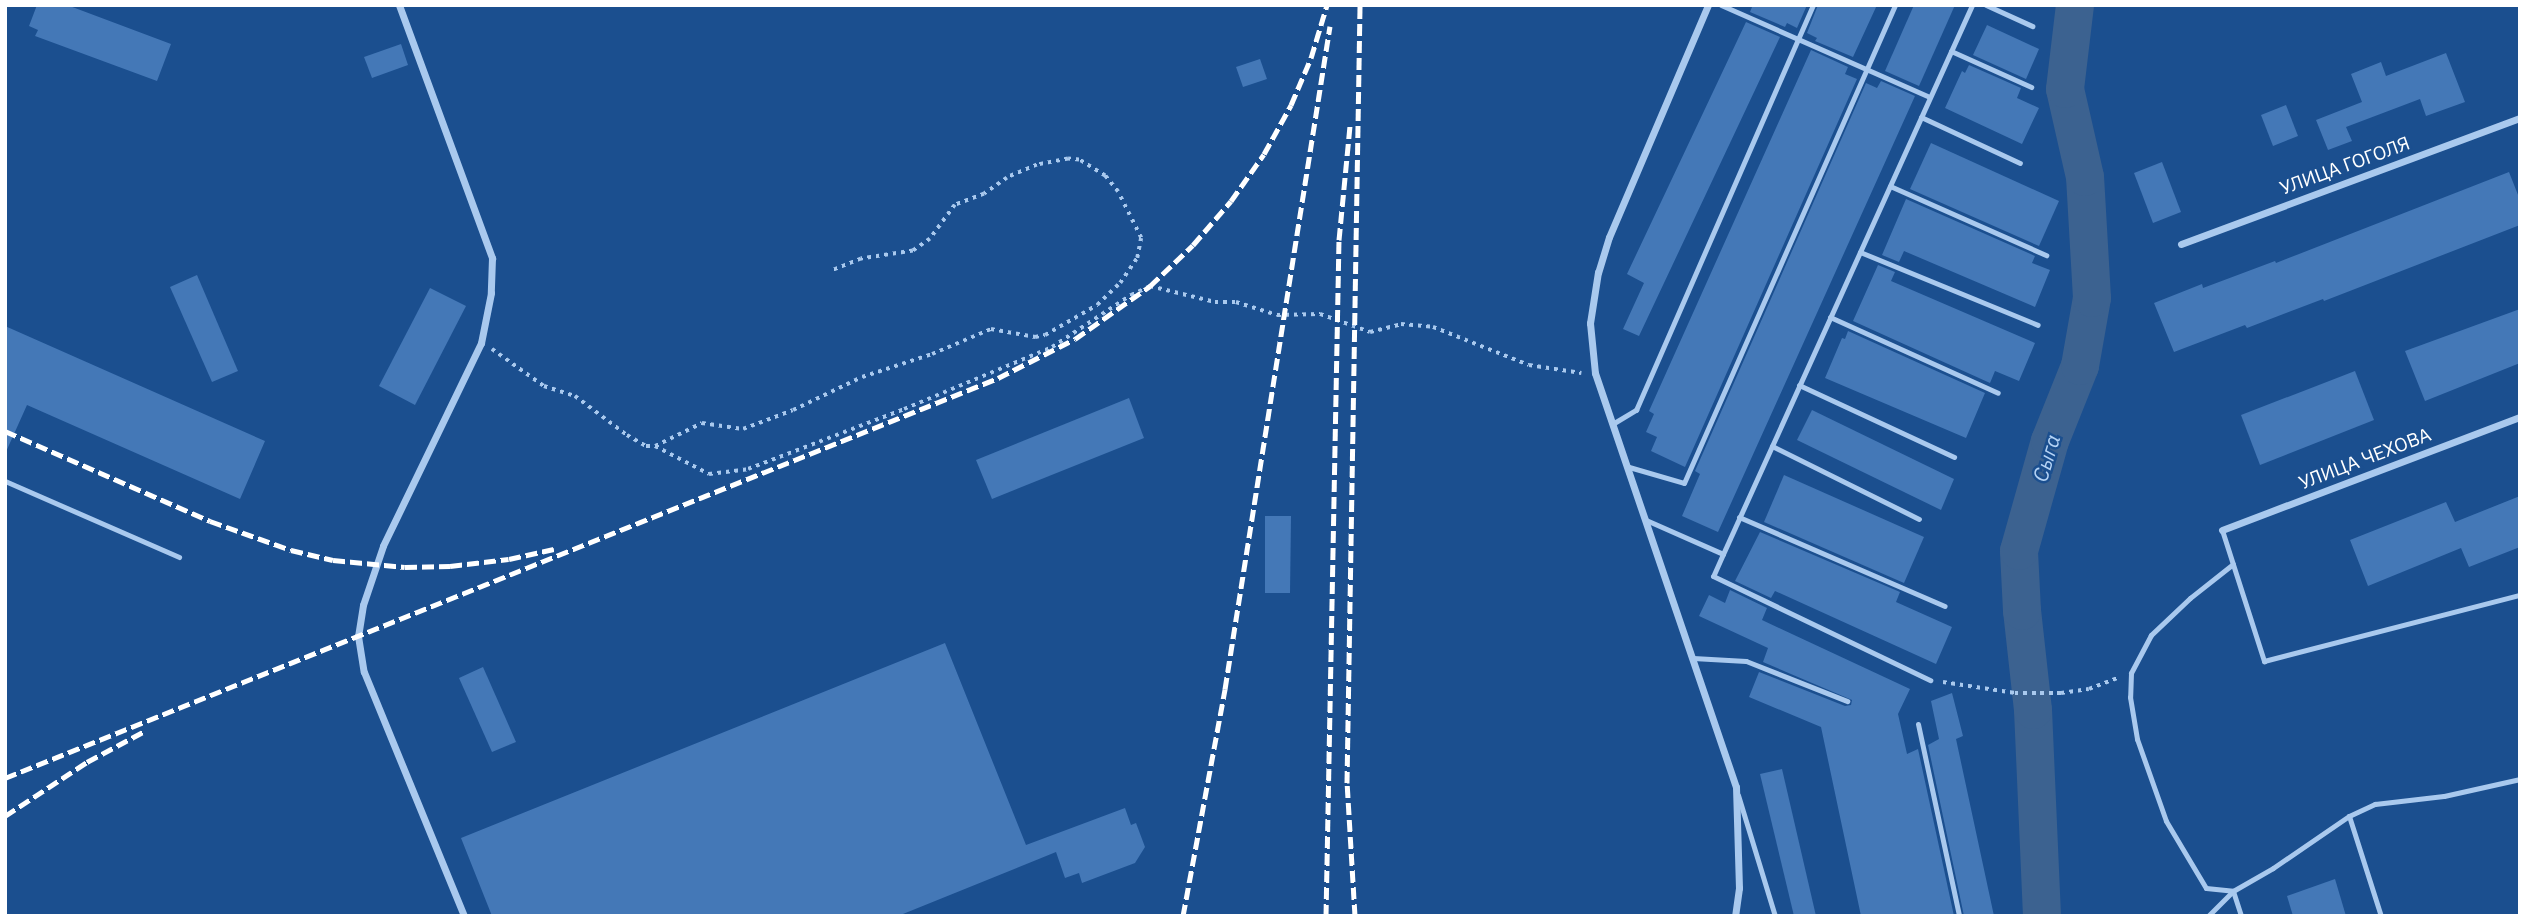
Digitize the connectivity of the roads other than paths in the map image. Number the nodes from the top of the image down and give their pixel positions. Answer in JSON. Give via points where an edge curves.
{"nodes":[{"id":1,"x":399,"y":5,"type":"edge"},
{"id":2,"x":1708,"y":5,"type":"edge"},
{"id":3,"x":1721,"y":5,"type":"edge"},
{"id":4,"x":1813,"y":5,"type":"edge"},
{"id":5,"x":1895,"y":5,"type":"edge"},
{"id":6,"x":1972,"y":5,"type":"edge"},
{"id":7,"x":1986,"y":5,"type":"edge"},
{"id":8,"x":2032,"y":26,"type":"dead end"},
{"id":9,"x":1797,"y":39,"type":"junction"},
{"id":10,"x":1951,"y":51,"type":"junction"},
{"id":11,"x":1865,"y":69,"type":"junction"},
{"id":12,"x":2031,"y":87,"type":"dead end"},
{"id":13,"x":1930,"y":97,"type":"junction"},
{"id":14,"x":1922,"y":117,"type":"junction"},
{"id":15,"x":2520,"y":118,"type":"edge"},
{"id":16,"x":2020,"y":163,"type":"dead end"},
{"id":17,"x":1889,"y":186,"type":"junction"},
{"id":18,"x":2181,"y":244,"type":"dead end"},
{"id":19,"x":1860,"y":251,"type":"junction"},
{"id":20,"x":2046,"y":255,"type":"dead end"},
{"id":21,"x":1830,"y":317,"type":"junction"},
{"id":22,"x":2038,"y":325,"type":"dead end"},
{"id":23,"x":1799,"y":385,"type":"junction"},
{"id":24,"x":1998,"y":393,"type":"dead end"},
{"id":25,"x":2520,"y":417,"type":"edge"},
{"id":26,"x":1614,"y":423,"type":"junction"},
{"id":27,"x":1772,"y":446,"type":"junction"},
{"id":28,"x":1954,"y":457,"type":"dead end"},
{"id":29,"x":1629,"y":467,"type":"junction"},
{"id":30,"x":5,"y":481,"type":"edge"},
{"id":31,"x":1739,"y":517,"type":"junction"},
{"id":32,"x":1919,"y":519,"type":"dead end"},
{"id":33,"x":1646,"y":520,"type":"junction"},
{"id":34,"x":2222,"y":530,"type":"joint"},
{"id":35,"x":1723,"y":554,"type":"junction"},
{"id":36,"x":179,"y":557,"type":"dead end"},
{"id":37,"x":2233,"y":564,"type":"junction"},
{"id":38,"x":2520,"y":595,"type":"edge"},
{"id":39,"x":1945,"y":606,"type":"dead end"},
{"id":40,"x":1693,"y":658,"type":"junction"},
{"id":41,"x":1930,"y":680,"type":"road end"},
{"id":42,"x":1847,"y":701,"type":"dead end"},
{"id":43,"x":1918,"y":724,"type":"dead end"},
{"id":44,"x":2520,"y":779,"type":"edge"},
{"id":45,"x":1736,"y":787,"type":"junction"},
{"id":46,"x":2349,"y":816,"type":"junction"},
{"id":47,"x":2233,"y":891,"type":"junction"},
{"id":48,"x":464,"y":916,"type":"edge"},
{"id":49,"x":1735,"y":916,"type":"edge"},
{"id":50,"x":1775,"y":916,"type":"edge"},
{"id":51,"x":1959,"y":916,"type":"edge"},
{"id":52,"x":2208,"y":916,"type":"edge"},
{"id":53,"x":2241,"y":916,"type":"edge"},
{"id":54,"x":2381,"y":916,"type":"edge"}],
"edges":[{"from":1,"to":48,"type":"street","via":[[492,258],[488,317],[481,343],[383,547],[363,605],[358,636],[364,672]]},
{"from":2,"to":26,"type":"street","via":[[1598,272],[1590,323],[1595,373]]},
{"from":3,"to":9,"type":"lane"},
{"from":4,"to":9,"type":"lane"},
{"from":5,"to":11,"type":"lane"},
{"from":6,"to":10,"type":"lane"},
{"from":7,"to":8,"type":"lane"},
{"from":9,"to":11,"type":"lane"},
{"from":9,"to":26,"type":"lane","via":[[1636,410]]},
{"from":10,"to":12,"type":"lane"},
{"from":10,"to":13,"type":"lane"},
{"from":11,"to":13,"type":"lane"},
{"from":11,"to":29,"type":"lane","via":[[1684,483]]},
{"from":13,"to":14,"type":"lane"},
{"from":14,"to":16,"type":"lane"},
{"from":14,"to":17,"type":"lane"},
{"from":15,"to":18,"type":"street","name":"УЛИЦА ГОГОЛЯ"},
{"from":17,"to":19,"type":"lane"},
{"from":17,"to":20,"type":"lane"},
{"from":19,"to":21,"type":"lane"},
{"from":19,"to":22,"type":"lane"},
{"from":21,"to":23,"type":"lane"},
{"from":21,"to":24,"type":"lane"},
{"from":23,"to":27,"type":"lane"},
{"from":23,"to":28,"type":"lane"},
{"from":25,"to":34,"type":"street","name":"УЛИЦА ЧЕХОВА"},
{"from":26,"to":29,"type":"street"},
{"from":27,"to":31,"type":"lane"},
{"from":27,"to":32,"type":"lane"},
{"from":29,"to":33,"type":"street"},
{"from":30,"to":36,"type":"lane"},
{"from":31,"to":35,"type":"lane"},
{"from":31,"to":39,"type":"lane"},
{"from":33,"to":35,"type":"lane"},
{"from":33,"to":40,"type":"street"},
{"from":34,"to":37,"type":"lane"},
{"from":35,"to":41,"type":"lane","via":[[1713,576]]},
{"from":37,"to":38,"type":"lane","via":[[2264,661]]},
{"from":37,"to":47,"type":"lane","via":[[2151,635],[2131,673],[2130,697],[2137,739],[2166,821],[2206,888]]},
{"from":40,"to":42,"type":"lane","via":[[1746,661]]},
{"from":40,"to":45,"type":"street"},
{"from":43,"to":51,"type":"lane"},
{"from":44,"to":46,"type":"lane","via":[[2444,796],[2375,804]]},
{"from":45,"to":49,"type":"street","via":[[1739,888]]},
{"from":45,"to":50,"type":"lane"},
{"from":46,"to":47,"type":"lane"},
{"from":46,"to":54,"type":"lane"},
{"from":47,"to":52,"type":"lane"},
{"from":47,"to":53,"type":"lane"}]}
